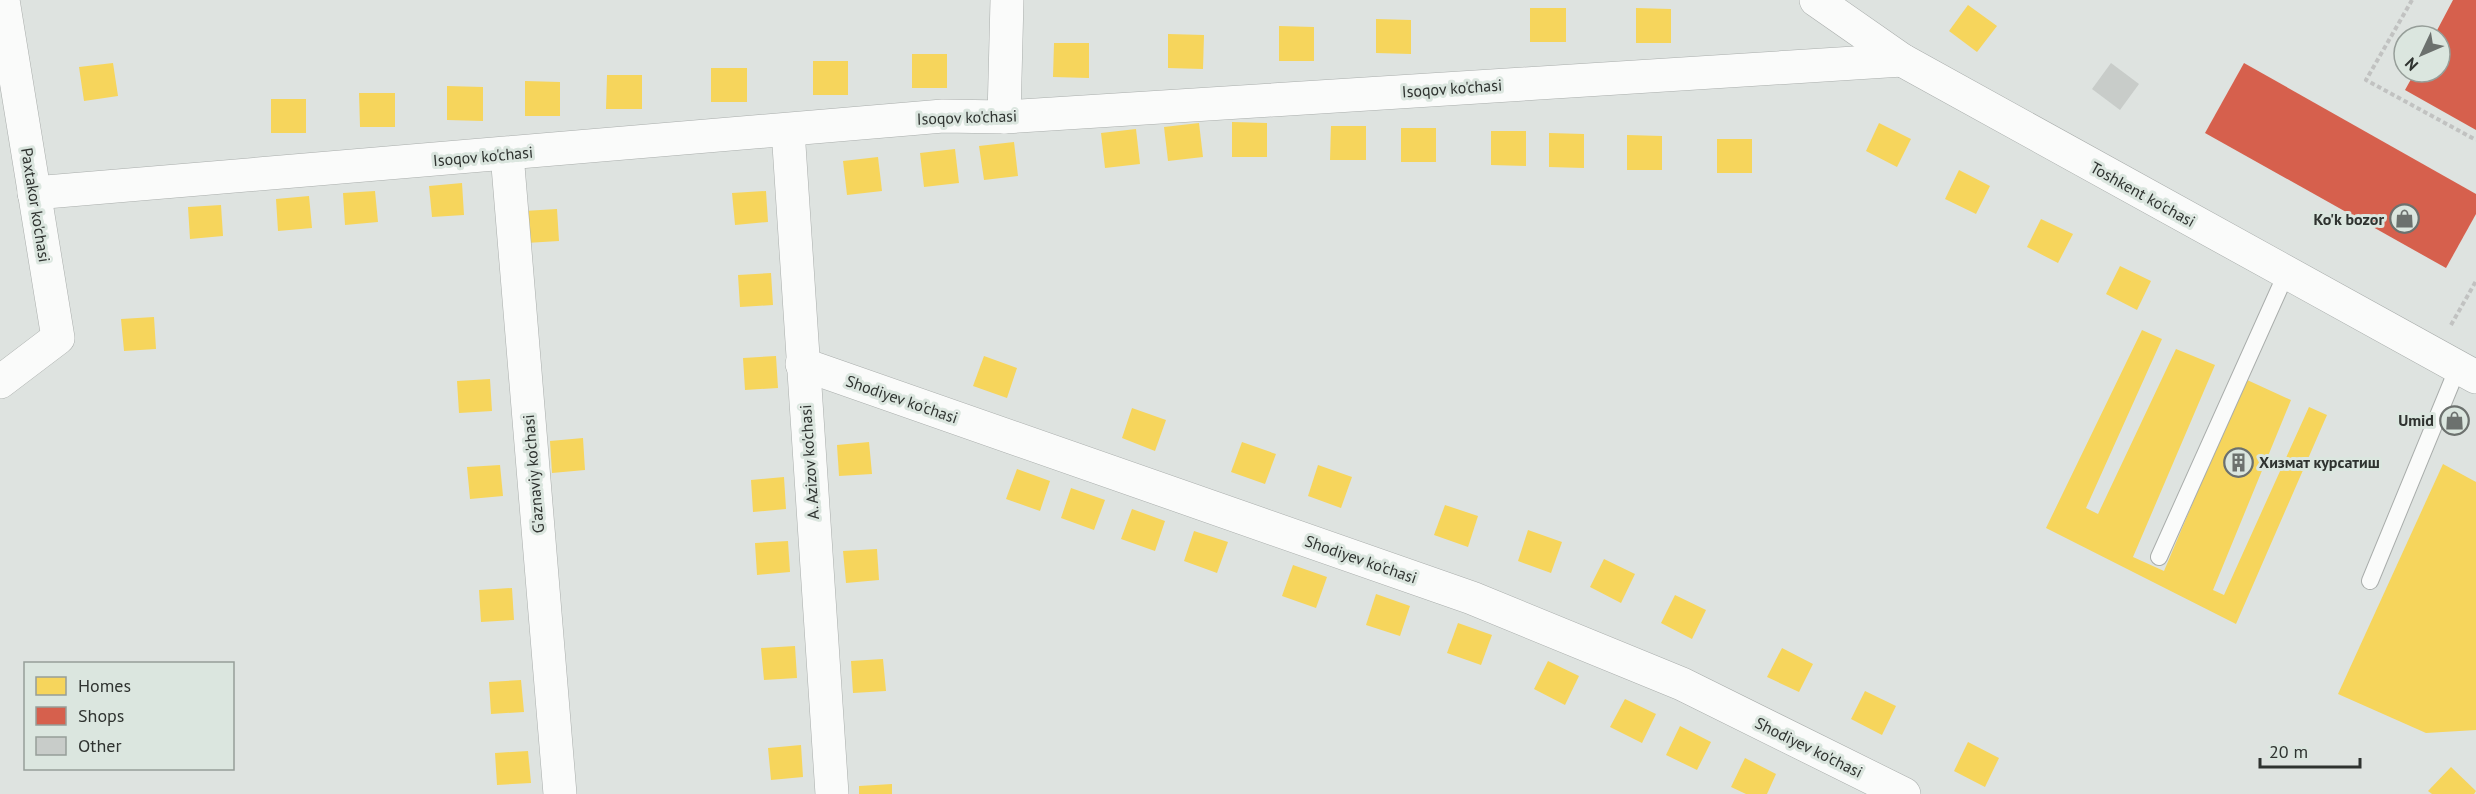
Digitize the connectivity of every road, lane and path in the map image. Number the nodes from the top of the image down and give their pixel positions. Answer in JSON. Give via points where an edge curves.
{"nodes":[{"id":1,"x":3,"y":0,"type":"edge"},
{"id":2,"x":1007,"y":0,"type":"edge"},
{"id":3,"x":1816,"y":0,"type":"edge"},
{"id":4,"x":2412,"y":0,"type":"edge"},
{"id":5,"x":1902,"y":60,"type":"junction"},
{"id":6,"x":1004,"y":117,"type":"junction"},
{"id":7,"x":788,"y":130,"type":"junction"},
{"id":8,"x":2476,"y":140,"type":"edge"},
{"id":9,"x":507,"y":154,"type":"junction"},
{"id":10,"x":34,"y":193,"type":"junction"},
{"id":11,"x":2286,"y":274,"type":"junction"},
{"id":12,"x":2476,"y":281,"type":"edge"},
{"id":13,"x":802,"y":364,"type":"junction"},
{"id":14,"x":2456,"y":366,"type":"edge"},
{"id":15,"x":0,"y":382,"type":"edge"},
{"id":16,"x":2158,"y":557,"type":"dead end"},
{"id":17,"x":2370,"y":581,"type":"dead end"},
{"id":18,"x":560,"y":794,"type":"edge"},
{"id":19,"x":832,"y":794,"type":"edge"},
{"id":20,"x":1904,"y":794,"type":"edge"}],
"edges":[{"from":1,"to":10,"type":"street","name":"Paxtakor ko'chasi"},
{"from":2,"to":6,"type":"street"},
{"from":3,"to":5,"type":"street","name":"Toshkent ko'chasi"},
{"from":4,"to":8,"type":"path","via":[[2366,80]]},
{"from":5,"to":6,"type":"street","name":"Isoqov ko'chasi"},
{"from":5,"to":11,"type":"street","name":"Toshkent ko'chasi"},
{"from":6,"to":7,"type":"street","name":"Isoqov ko'chasi","via":[[943,116]]},
{"from":7,"to":9,"type":"street","name":"Isoqov ko'chasi"},
{"from":7,"to":13,"type":"street","name":"A. Azizov ko'chasi"},
{"from":9,"to":10,"type":"street","name":"Isoqov ko'chasi"},
{"from":9,"to":18,"type":"street","name":"G'aznaviy ko'chasi"},
{"from":10,"to":15,"type":"street","name":"Paxtakor ko'chasi","via":[[58,338]]},
{"from":11,"to":14,"type":"street","name":"Toshkent ko'chasi"},
{"from":11,"to":16,"type":"lane"},
{"from":12,"to":14,"type":"path"},
{"from":13,"to":19,"type":"street","name":"A. Azizov ko'chasi"},
{"from":13,"to":20,"type":"street","name":"Shodiyev ko'chasi","via":[[1472,598],[1682,684]]},
{"from":14,"to":17,"type":"lane"}]}
